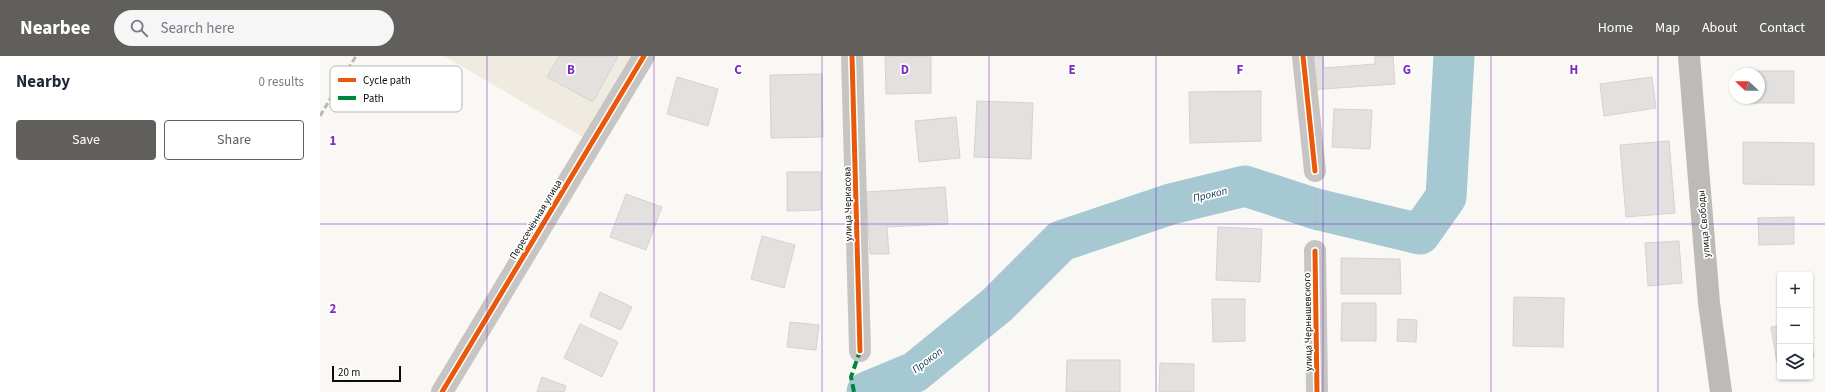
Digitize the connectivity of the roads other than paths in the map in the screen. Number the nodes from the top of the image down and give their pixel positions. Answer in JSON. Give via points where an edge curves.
{"nodes":[{"id":1,"x":644,"y":56,"type":"edge"},
{"id":2,"x":852,"y":56,"type":"edge"},
{"id":3,"x":1303,"y":56,"type":"edge"},
{"id":4,"x":1689,"y":56,"type":"edge"},
{"id":5,"x":1314,"y":171,"type":"road end"},
{"id":6,"x":1316,"y":251,"type":"road end"},
{"id":7,"x":860,"y":351,"type":"dead end"},
{"id":8,"x":442,"y":392,"type":"edge"},
{"id":9,"x":1318,"y":392,"type":"edge"},
{"id":10,"x":1721,"y":392,"type":"edge"}],
"edges":[{"from":1,"to":8,"type":"street","name":"Пересечённая улица"},
{"from":2,"to":7,"type":"street","name":"улица Черкасова"},
{"from":3,"to":5,"type":"street"},
{"from":4,"to":10,"type":"main road","name":"улица Свободы","via":[[1709,302]]},
{"from":6,"to":9,"type":"street","name":"улица Чернышевского"}]}
